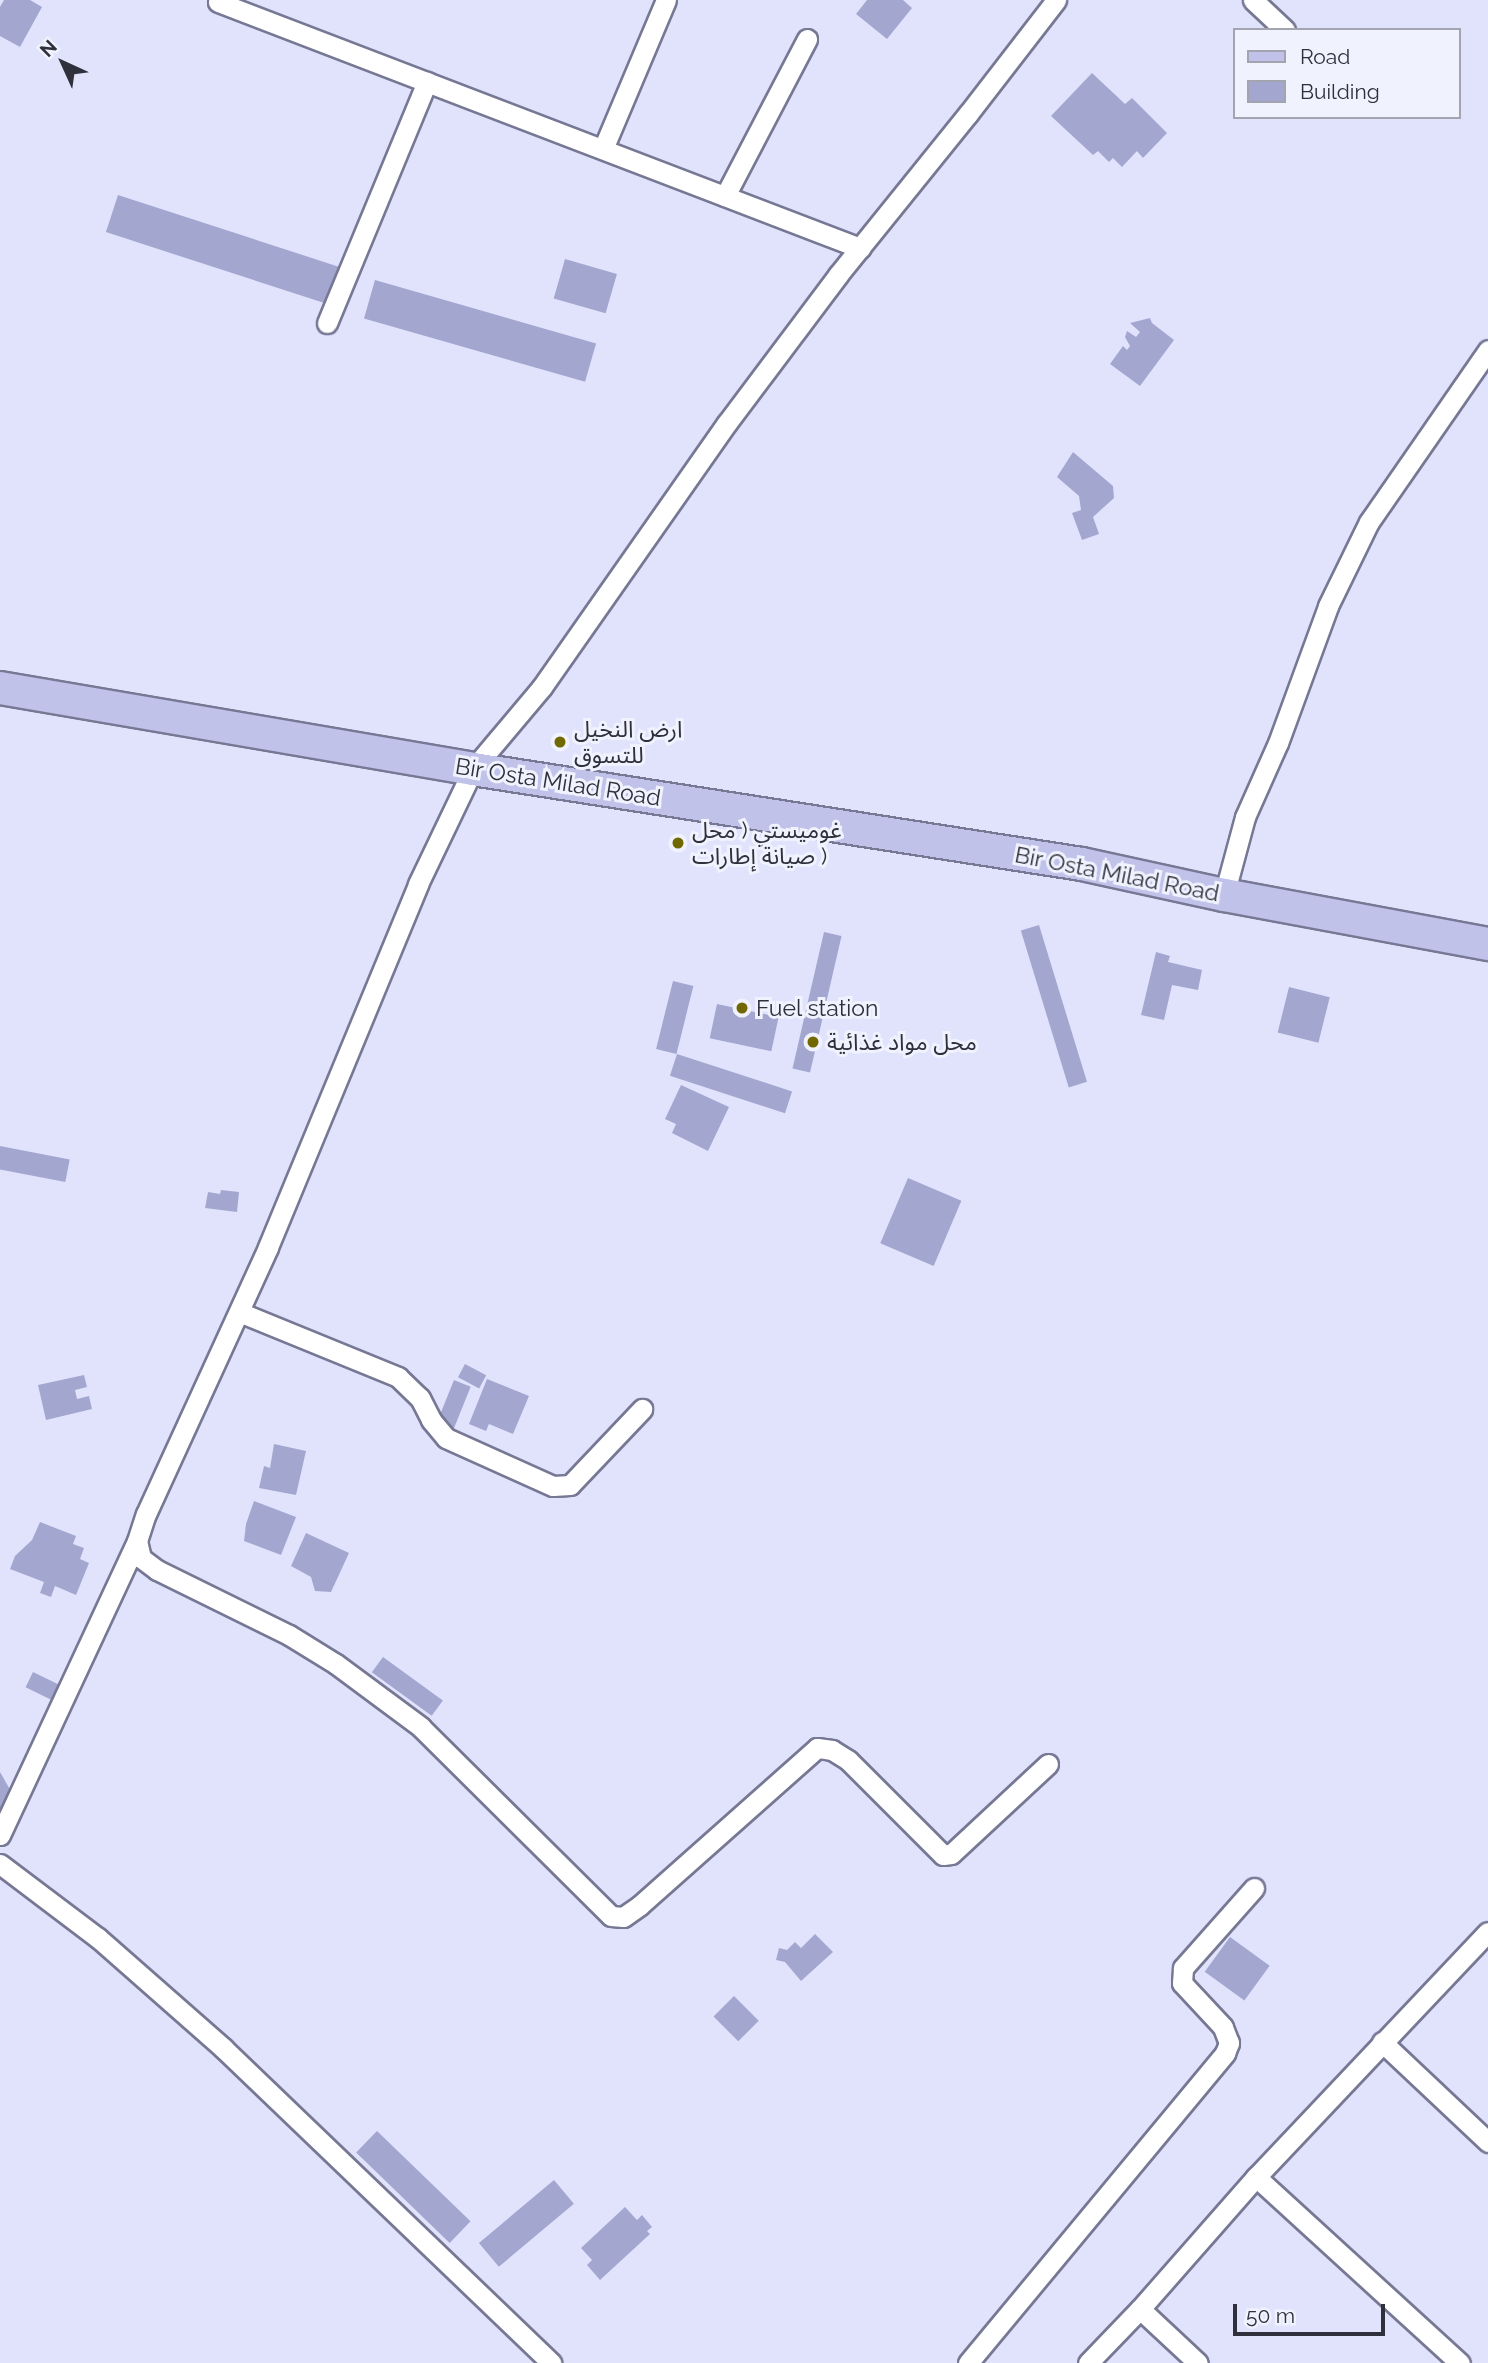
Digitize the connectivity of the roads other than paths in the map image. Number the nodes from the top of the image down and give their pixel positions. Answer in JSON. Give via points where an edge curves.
{"nodes":[{"id":1,"x":666,"y":0,"type":"edge"},
{"id":2,"x":1056,"y":0,"type":"edge"},
{"id":3,"x":1253,"y":0,"type":"edge"},
{"id":4,"x":218,"y":2,"type":"dead end"},
{"id":5,"x":1283,"y":28,"type":"edge"},
{"id":6,"x":807,"y":39,"type":"dead end"},
{"id":7,"x":427,"y":82,"type":"junction"},
{"id":8,"x":603,"y":149,"type":"junction"},
{"id":9,"x":725,"y":196,"type":"junction"},
{"id":10,"x":860,"y":248,"type":"junction"},
{"id":11,"x":327,"y":323,"type":"dead end"},
{"id":12,"x":1488,"y":350,"type":"edge"},
{"id":13,"x":0,"y":688,"type":"edge"},
{"id":14,"x":473,"y":769,"type":"junction"},
{"id":15,"x":1224,"y":895,"type":"junction"},
{"id":16,"x":1488,"y":944,"type":"edge"},
{"id":17,"x":239,"y":1312,"type":"junction"},
{"id":18,"x":642,"y":1409,"type":"dead end"},
{"id":19,"x":137,"y":1541,"type":"junction"},
{"id":20,"x":1048,"y":1764,"type":"dead end"},
{"id":21,"x":0,"y":1835,"type":"edge"},
{"id":22,"x":0,"y":1864,"type":"edge"},
{"id":23,"x":1254,"y":1888,"type":"dead end"},
{"id":24,"x":1488,"y":1932,"type":"edge"},
{"id":25,"x":1382,"y":2042,"type":"junction"},
{"id":26,"x":1488,"y":2142,"type":"edge"},
{"id":27,"x":1256,"y":2177,"type":"junction"},
{"id":28,"x":1140,"y":2309,"type":"junction"},
{"id":29,"x":551,"y":2363,"type":"edge"},
{"id":30,"x":968,"y":2363,"type":"edge"},
{"id":31,"x":1088,"y":2363,"type":"edge"},
{"id":32,"x":1198,"y":2363,"type":"edge"},
{"id":33,"x":1460,"y":2363,"type":"edge"}],
"edges":[{"from":1,"to":8,"type":"street"},
{"from":2,"to":10,"type":"street"},
{"from":3,"to":5,"type":"street"},
{"from":4,"to":7,"type":"street"},
{"from":6,"to":9,"type":"street"},
{"from":7,"to":8,"type":"street"},
{"from":7,"to":11,"type":"street"},
{"from":8,"to":9,"type":"street"},
{"from":9,"to":10,"type":"street"},
{"from":10,"to":14,"type":"street","via":[[727,423],[542,687]]},
{"from":12,"to":15,"type":"street","via":[[1369,522],[1328,606],[1278,743],[1245,817]]},
{"from":13,"to":14,"type":"main road","name":"Bir Osta Milad Road"},
{"from":14,"to":15,"type":"main road","name":"Bir Osta Milad Road","via":[[1082,864]]},
{"from":14,"to":17,"type":"street","via":[[418,884]]},
{"from":15,"to":16,"type":"main road","name":"Bir Osta Milad Road"},
{"from":17,"to":18,"type":"street","via":[[398,1377],[420,1398],[446,1438],[553,1486],[570,1485]]},
{"from":17,"to":19,"type":"street"},
{"from":19,"to":20,"type":"street","via":[[141,1558],[157,1570],[289,1635],[421,1727],[611,1916],[623,1917],[639,1906],[817,1748],[832,1750],[848,1760],[943,1855],[951,1854]]},
{"from":19,"to":21,"type":"street"},
{"from":22,"to":29,"type":"street","via":[[98,1938],[223,2048]]},
{"from":23,"to":30,"type":"street","via":[[1183,1968],[1182,1983],[1223,2027],[1229,2043],[1225,2053]]},
{"from":24,"to":25,"type":"street"},
{"from":25,"to":26,"type":"street"},
{"from":25,"to":27,"type":"street"},
{"from":27,"to":28,"type":"street"},
{"from":27,"to":33,"type":"street"},
{"from":28,"to":31,"type":"street"},
{"from":28,"to":32,"type":"street"}]}
